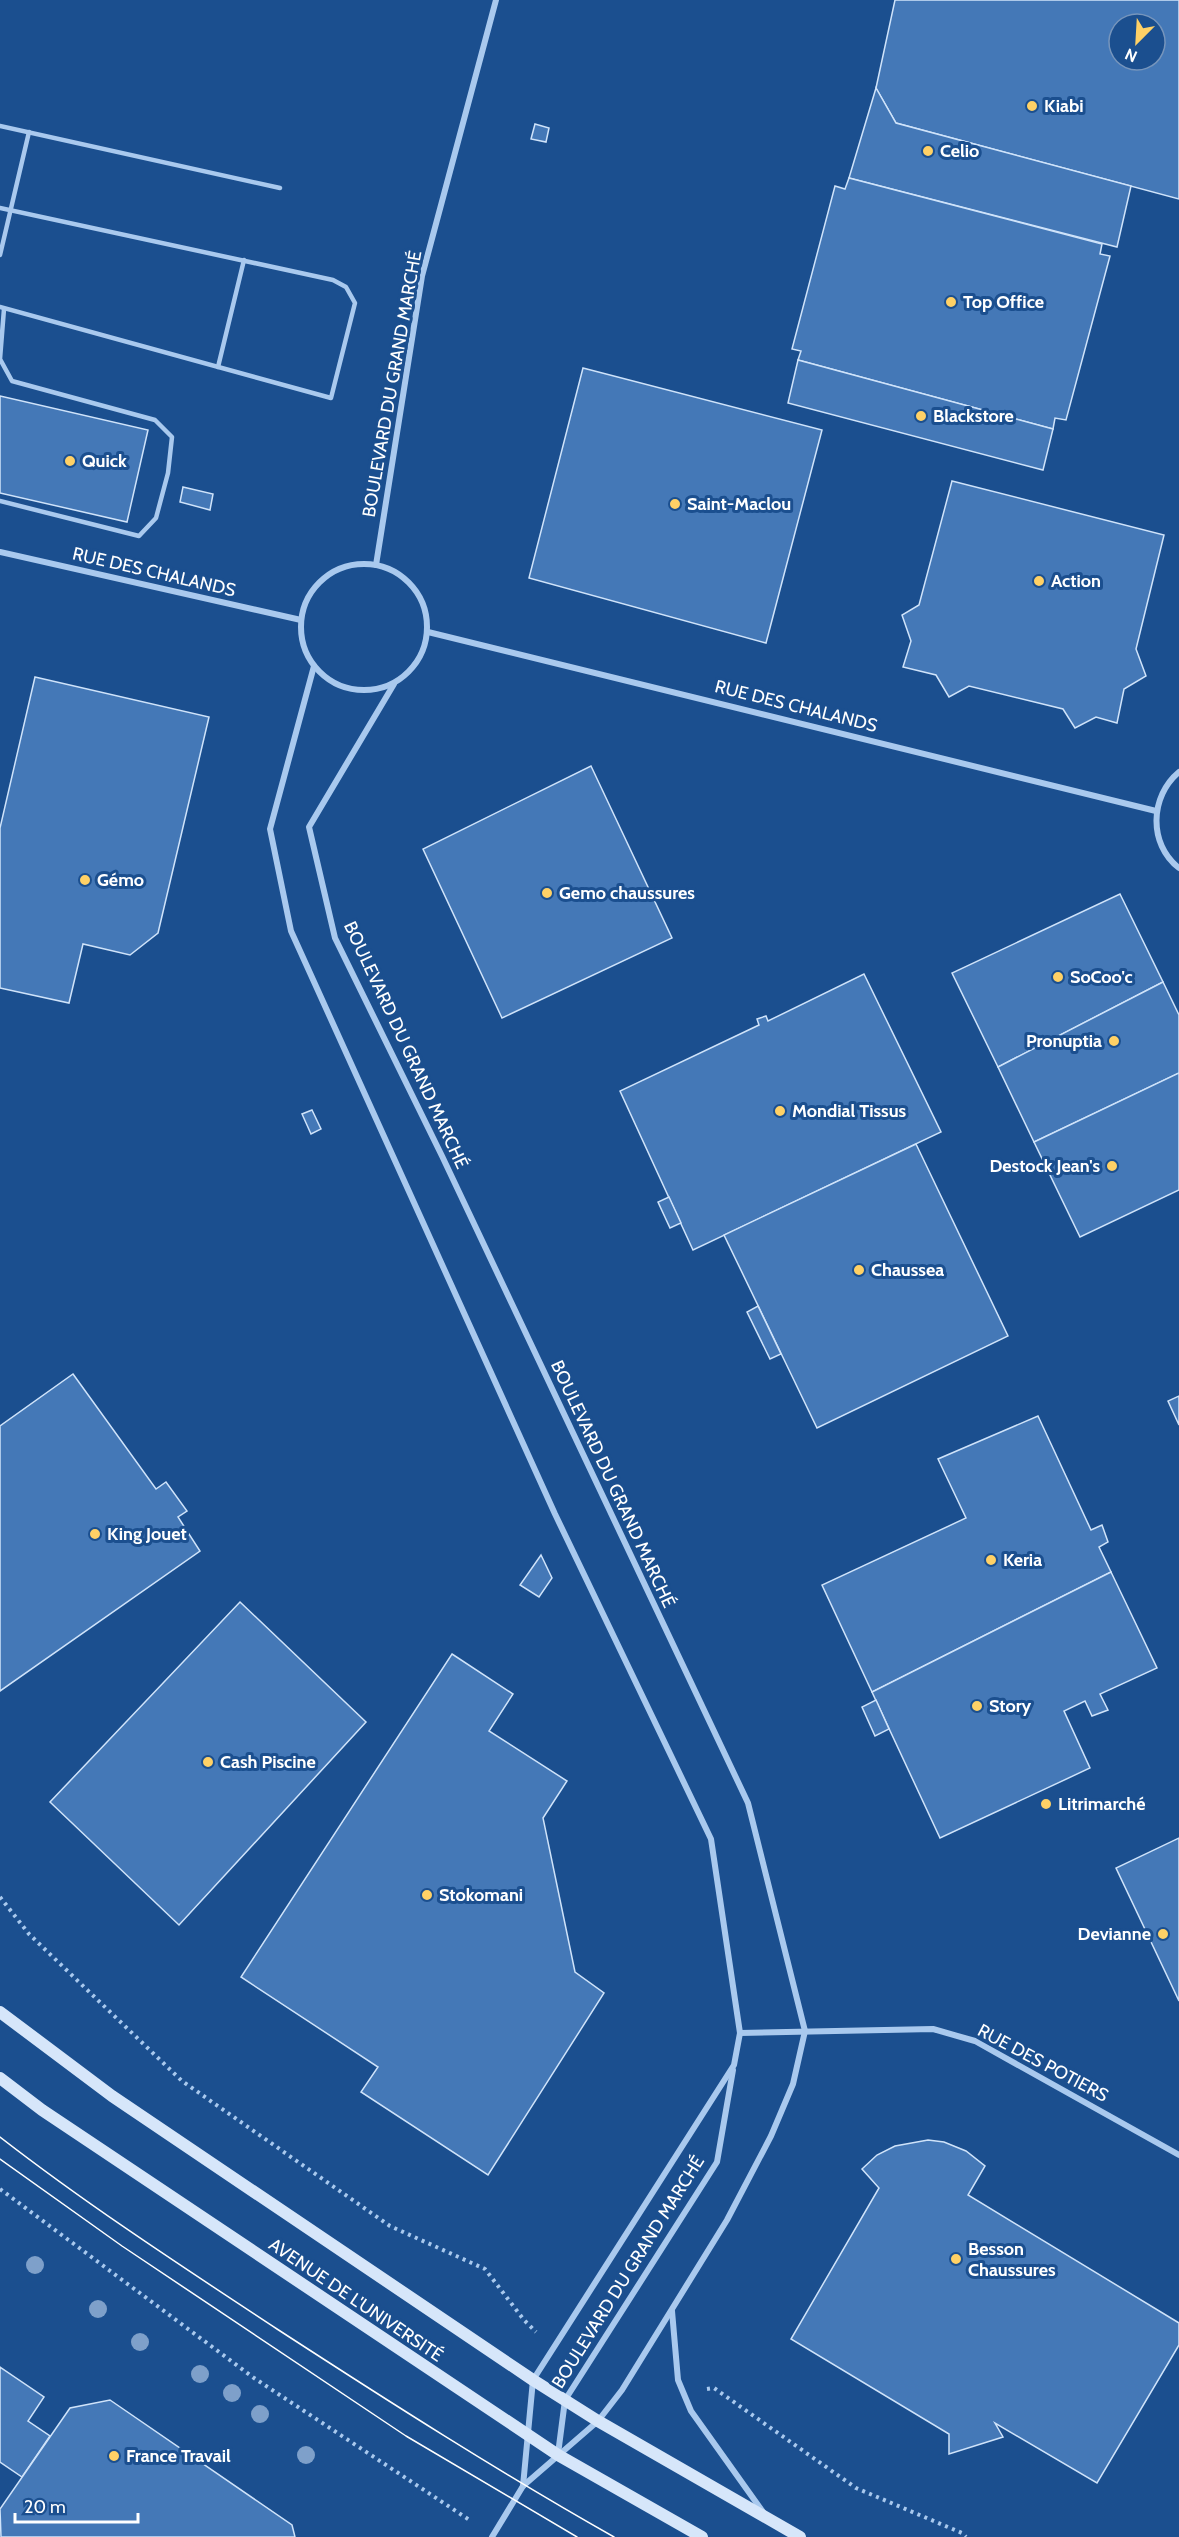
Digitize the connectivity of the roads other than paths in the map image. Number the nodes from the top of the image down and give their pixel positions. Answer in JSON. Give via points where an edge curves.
{"nodes":[{"id":1,"x":496,"y":0,"type":"edge"},
{"id":2,"x":0,"y":126,"type":"edge"},
{"id":3,"x":29,"y":132,"type":"junction"},
{"id":4,"x":280,"y":188,"type":"dead end"},
{"id":5,"x":0,"y":208,"type":"edge"},
{"id":6,"x":11,"y":209,"type":"junction"},
{"id":7,"x":0,"y":255,"type":"edge"},
{"id":8,"x":244,"y":260,"type":"junction"},
{"id":9,"x":2,"y":308,"type":"edge"},
{"id":10,"x":219,"y":367,"type":"junction"},
{"id":11,"x":0,"y":501,"type":"edge"},
{"id":12,"x":0,"y":552,"type":"edge"},
{"id":13,"x":376,"y":565,"type":"junction"},
{"id":14,"x":301,"y":620,"type":"junction"},
{"id":15,"x":428,"y":632,"type":"junction"},
{"id":16,"x":314,"y":666,"type":"junction"},
{"id":17,"x":394,"y":684,"type":"junction"},
{"id":18,"x":1179,"y":772,"type":"edge"},
{"id":19,"x":1156,"y":811,"type":"junction"},
{"id":20,"x":1179,"y":868,"type":"edge"},
{"id":21,"x":0,"y":2012,"type":"edge"},
{"id":22,"x":805,"y":2031,"type":"junction"},
{"id":23,"x":740,"y":2033,"type":"junction"},
{"id":24,"x":734,"y":2065,"type":"junction"},
{"id":25,"x":0,"y":2078,"type":"edge"},
{"id":26,"x":1179,"y":2155,"type":"edge"},
{"id":27,"x":672,"y":2310,"type":"junction"},
{"id":28,"x":533,"y":2380,"type":"junction"},
{"id":29,"x":565,"y":2400,"type":"junction"},
{"id":30,"x":598,"y":2421,"type":"junction"},
{"id":31,"x":528,"y":2435,"type":"junction"},
{"id":32,"x":558,"y":2455,"type":"junction"},
{"id":33,"x":523,"y":2486,"type":"junction"},
{"id":34,"x":767,"y":2518,"type":"junction"},
{"id":35,"x":492,"y":2537,"type":"edge"},
{"id":36,"x":702,"y":2537,"type":"edge"},
{"id":37,"x":800,"y":2537,"type":"edge"}],
"edges":[{"from":1,"to":13,"type":"street","name":"BOULEVARD DU GRAND MARCHÉ","via":[[422,276]]},
{"from":2,"to":3,"type":"lane"},
{"from":3,"to":4,"type":"lane"},
{"from":3,"to":6,"type":"lane"},
{"from":5,"to":6,"type":"lane"},
{"from":6,"to":7,"type":"lane"},
{"from":6,"to":8,"type":"lane"},
{"from":8,"to":10,"type":"lane"},
{"from":8,"to":10,"type":"lane","via":[[333,280],[346,287],[355,303],[331,398]]},
{"from":9,"to":10,"type":"lane"},
{"from":9,"to":11,"type":"lane","via":[[0,359],[12,381],[155,420],[172,437],[168,473],[156,518],[139,536]]},
{"from":12,"to":14,"type":"street","name":"RUE DES CHALANDS"},
{"from":13,"to":14,"type":"street","via":[[358,564],[326,576],[309,596]]},
{"from":13,"to":15,"type":"street","via":[[393,571],[419,596]]},
{"from":14,"to":16,"type":"street","via":[[305,652]]},
{"from":15,"to":17,"type":"street","via":[[423,653],[411,671]]},
{"from":15,"to":19,"type":"street","name":"RUE DES CHALANDS"},
{"from":16,"to":17,"type":"street","via":[[330,681],[351,690],[373,691]]},
{"from":16,"to":23,"type":"street","name":"BOULEVARD DU GRAND MARCHÉ","via":[[270,830],[291,931],[555,1514],[711,1839]]},
{"from":17,"to":22,"type":"street","name":"BOULEVARD DU GRAND MARCHÉ","via":[[309,827],[335,938],[748,1803]]},
{"from":18,"to":19,"type":"street","via":[[1161,793]]},
{"from":19,"to":20,"type":"street","via":[[1156,829],[1162,846]]},
{"from":21,"to":28,"type":"main road","name":"AVENUE DE L'UNIVERSITÉ","via":[[112,2096]]},
{"from":22,"to":23,"type":"street","name":"RUE DES POTIERS"},
{"from":22,"to":26,"type":"street","name":"RUE DES POTIERS","via":[[933,2029],[975,2041]]},
{"from":22,"to":27,"type":"street","name":"BOULEVARD DU GRAND MARCHÉ","via":[[793,2084],[771,2136],[727,2220]]},
{"from":23,"to":24,"type":"street","name":"BOULEVARD DU GRAND MARCHÉ"},
{"from":24,"to":28,"type":"street","name":"BOULEVARD DU GRAND MARCHÉ"},
{"from":24,"to":29,"type":"street","name":"BOULEVARD DU GRAND MARCHÉ","via":[[717,2162]]},
{"from":25,"to":31,"type":"main road","name":"AVENUE DE L'UNIVERSITÉ","via":[[52,2117]]},
{"from":27,"to":30,"type":"street","name":"BOULEVARD DU GRAND MARCHÉ"},
{"from":27,"to":34,"type":"street","via":[[678,2380],[691,2411]]},
{"from":28,"to":29,"type":"main road","name":"AVENUE DE L'UNIVERSITÉ"},
{"from":28,"to":31,"type":"street","name":"BOULEVARD DU GRAND MARCHÉ"},
{"from":29,"to":30,"type":"main road","name":"AVENUE DE L'UNIVERSITÉ"},
{"from":29,"to":32,"type":"street","name":"BOULEVARD DU GRAND MARCHÉ"},
{"from":30,"to":32,"type":"street","name":"BOULEVARD DU GRAND MARCHÉ"},
{"from":30,"to":34,"type":"main road","name":"AVENUE DE L'UNIVERSITÉ"},
{"from":31,"to":32,"type":"main road","name":"AVENUE DE L'UNIVERSITÉ"},
{"from":31,"to":33,"type":"street","name":"BOULEVARD DU GRAND MARCHÉ"},
{"from":32,"to":33,"type":"street"},
{"from":32,"to":36,"type":"main road","name":"AVENUE DE L'UNIVERSITÉ"},
{"from":33,"to":35,"type":"street"},
{"from":34,"to":37,"type":"main road"}]}
